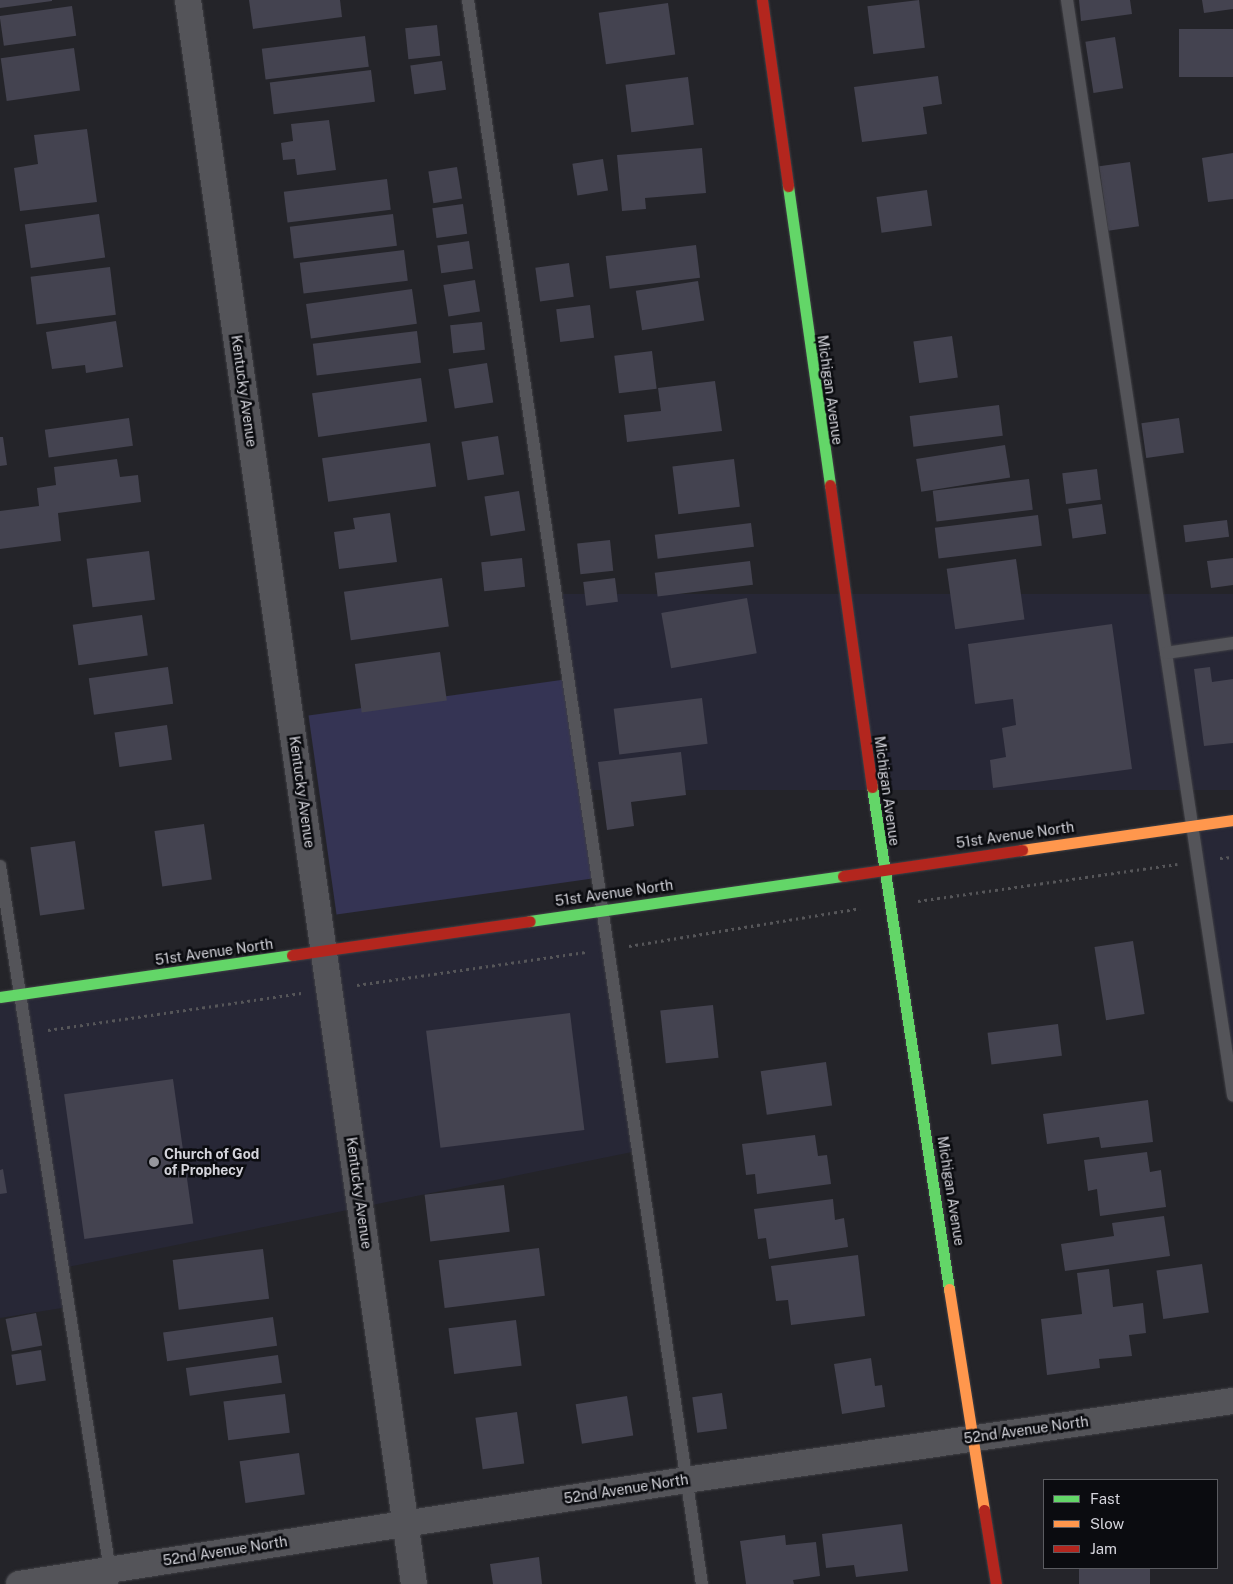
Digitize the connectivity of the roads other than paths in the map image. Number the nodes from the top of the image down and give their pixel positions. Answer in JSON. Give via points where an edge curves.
{"nodes":[{"id":1,"x":188,"y":0,"type":"edge"},
{"id":2,"x":468,"y":0,"type":"edge"},
{"id":3,"x":762,"y":0,"type":"edge"},
{"id":4,"x":1067,"y":0,"type":"edge"},
{"id":5,"x":1233,"y":643,"type":"edge"},
{"id":6,"x":1166,"y":653,"type":"junction"},
{"id":7,"x":1233,"y":820,"type":"edge"},
{"id":8,"x":1192,"y":826,"type":"junction"},
{"id":9,"x":0,"y":866,"type":"edge"},
{"id":10,"x":883,"y":869,"type":"junction"},
{"id":11,"x":600,"y":910,"type":"junction"},
{"id":12,"x":324,"y":952,"type":"junction"},
{"id":13,"x":18,"y":994,"type":"junction"},
{"id":14,"x":0,"y":997,"type":"edge"},
{"id":15,"x":1233,"y":1095,"type":"edge"},
{"id":16,"x":1233,"y":1402,"type":"edge"},
{"id":17,"x":976,"y":1437,"type":"junction"},
{"id":18,"x":686,"y":1480,"type":"junction"},
{"id":19,"x":406,"y":1523,"type":"junction"},
{"id":20,"x":111,"y":1577,"type":"edge"},
{"id":21,"x":19,"y":1584,"type":"edge"},
{"id":22,"x":414,"y":1584,"type":"edge"},
{"id":23,"x":702,"y":1584,"type":"edge"},
{"id":24,"x":996,"y":1584,"type":"edge"}],
"edges":[{"from":1,"to":12,"type":"street","name":"Kentucky Avenue"},
{"from":2,"to":11,"type":"lane"},
{"from":3,"to":10,"type":"street","name":"Michigan Avenue"},
{"from":4,"to":6,"type":"lane"},
{"from":5,"to":6,"type":"lane"},
{"from":6,"to":8,"type":"lane"},
{"from":7,"to":8,"type":"street","name":"51st Avenue North"},
{"from":8,"to":10,"type":"street","name":"51st Avenue North"},
{"from":8,"to":15,"type":"lane"},
{"from":9,"to":13,"type":"lane"},
{"from":10,"to":11,"type":"street","name":"51st Avenue North"},
{"from":10,"to":17,"type":"street","name":"Michigan Avenue"},
{"from":11,"to":12,"type":"street","name":"51st Avenue North"},
{"from":11,"to":18,"type":"lane"},
{"from":12,"to":13,"type":"street","name":"51st Avenue North"},
{"from":12,"to":19,"type":"street","name":"Kentucky Avenue"},
{"from":13,"to":14,"type":"street","name":"51st Avenue North"},
{"from":13,"to":20,"type":"lane"},
{"from":16,"to":17,"type":"street","name":"52nd Avenue North"},
{"from":17,"to":18,"type":"street","name":"52nd Avenue North"},
{"from":17,"to":24,"type":"street","name":"Michigan Avenue"},
{"from":18,"to":19,"type":"street","name":"52nd Avenue North"},
{"from":18,"to":23,"type":"lane"},
{"from":19,"to":20,"type":"street","name":"52nd Avenue North"},
{"from":19,"to":22,"type":"street","name":"Kentucky Avenue"},
{"from":20,"to":21,"type":"street","name":"52nd Avenue North"}]}
